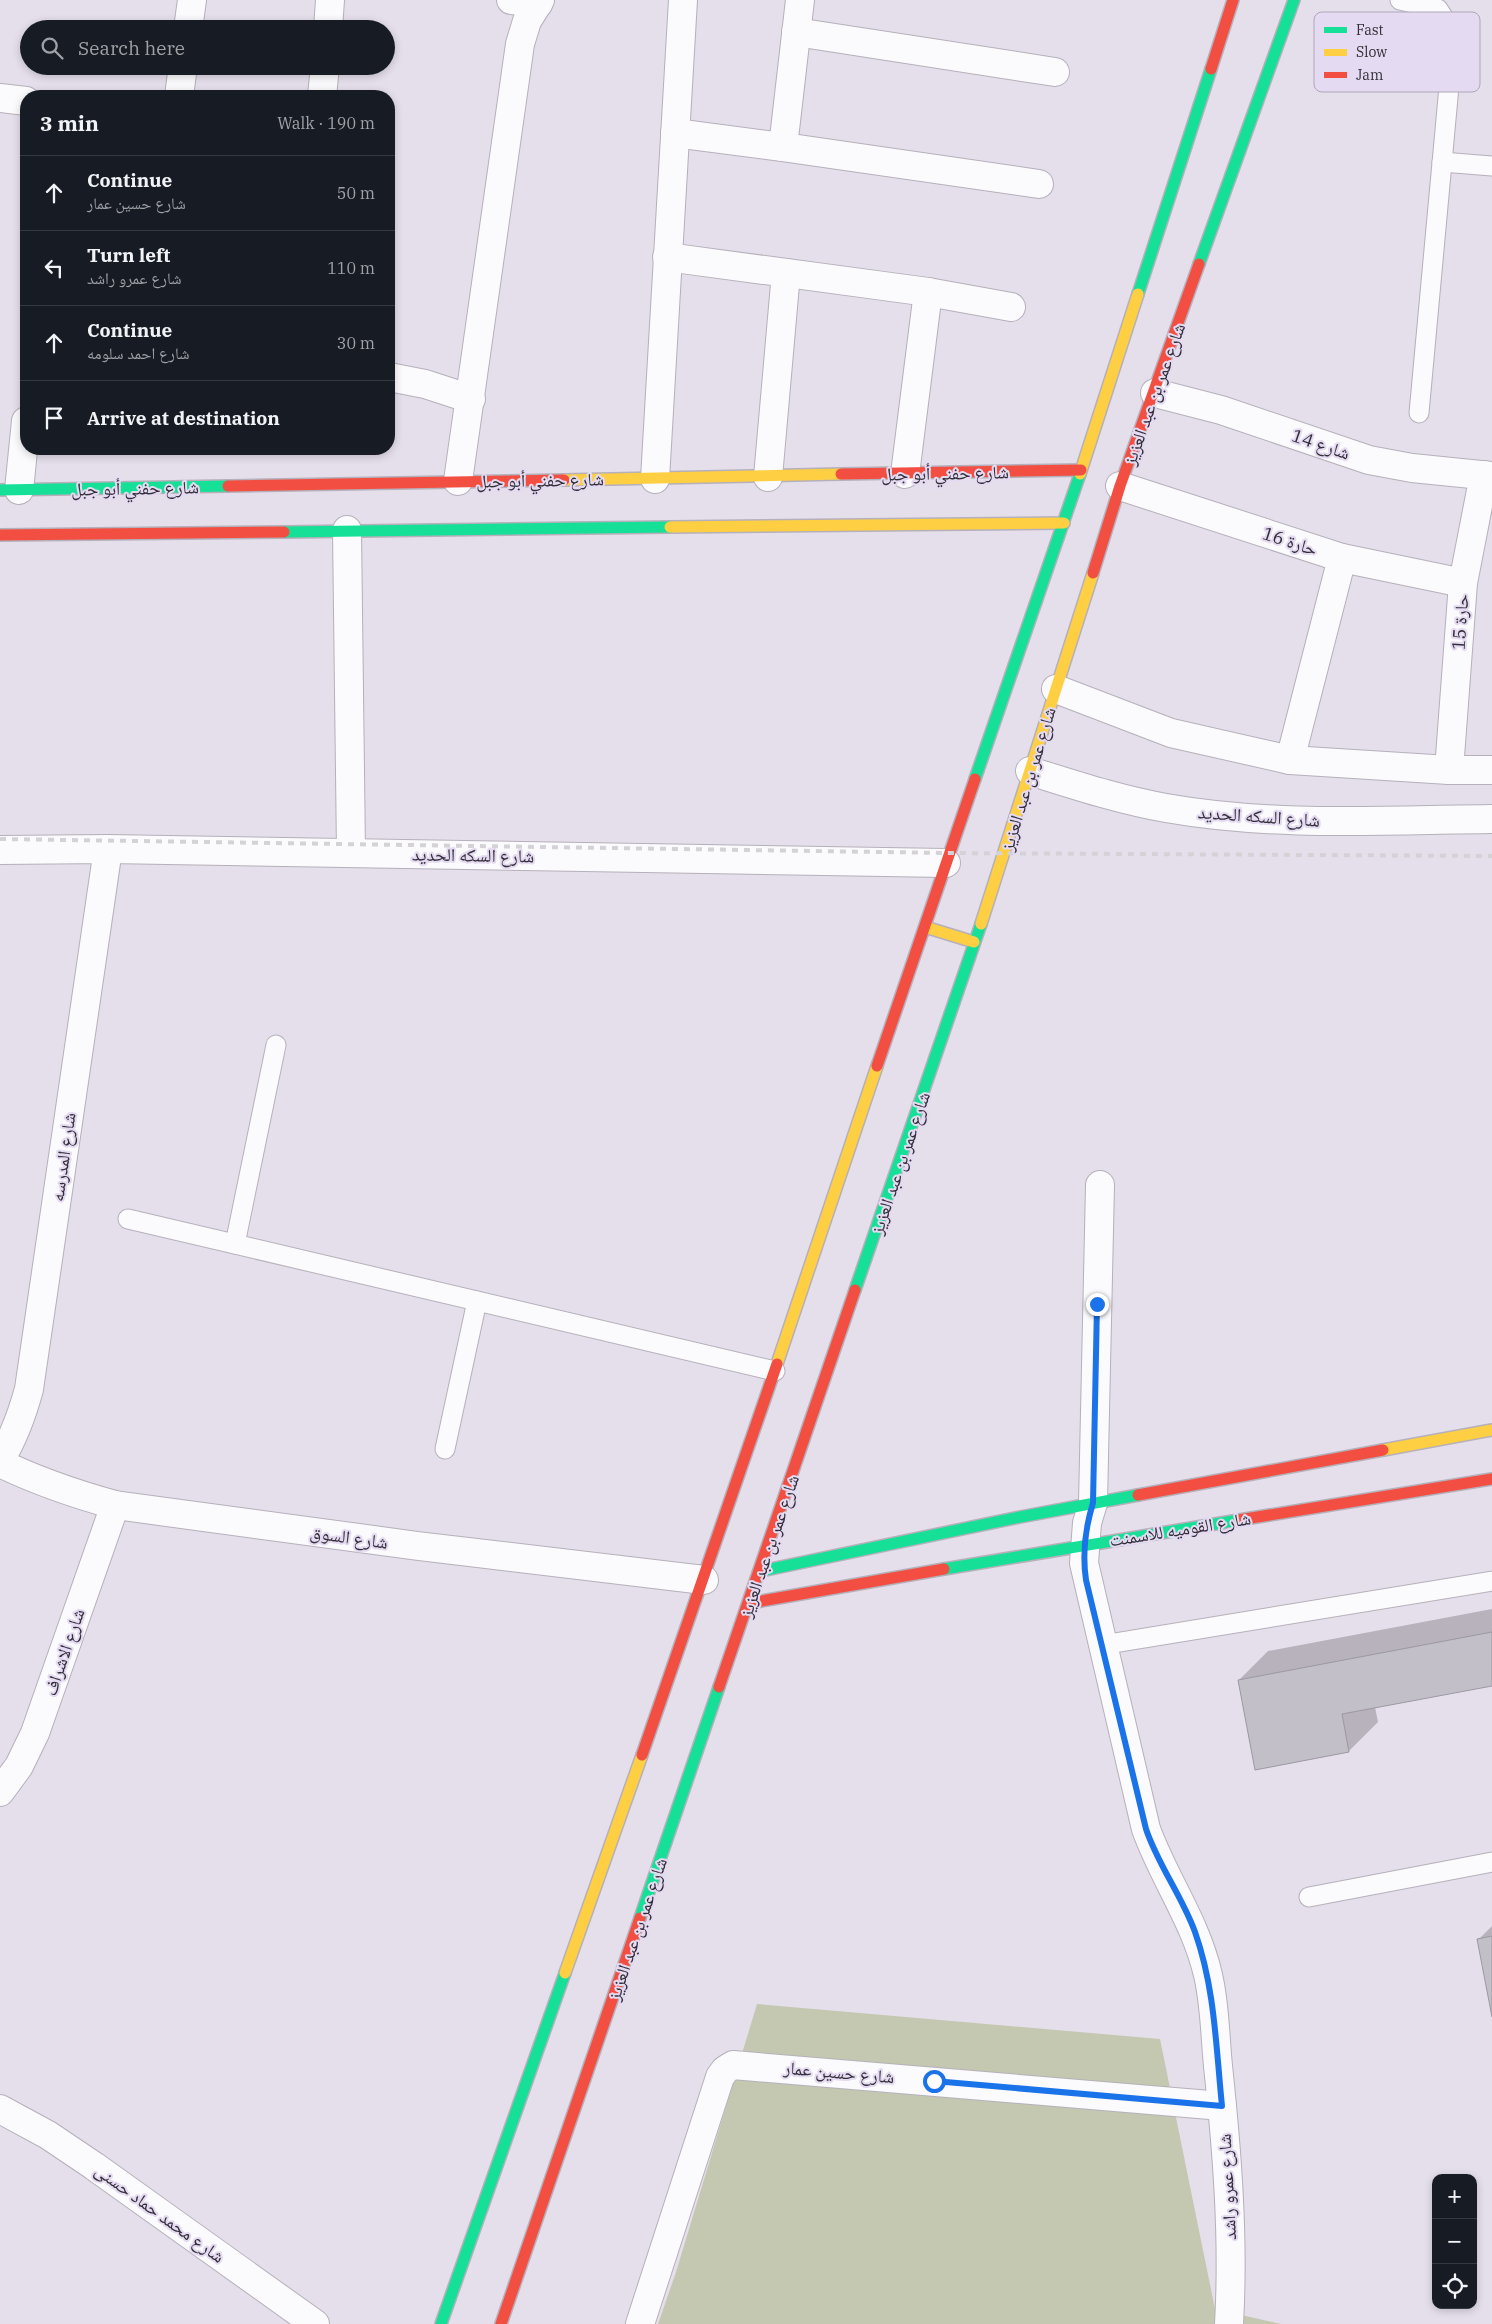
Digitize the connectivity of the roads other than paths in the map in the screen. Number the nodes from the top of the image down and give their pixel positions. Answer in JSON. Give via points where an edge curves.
{"nodes":[{"id":1,"x":192,"y":0,"type":"edge"},
{"id":2,"x":330,"y":0,"type":"edge"},
{"id":3,"x":511,"y":0,"type":"edge"},
{"id":4,"x":683,"y":0,"type":"edge"},
{"id":5,"x":800,"y":0,"type":"edge"},
{"id":6,"x":1233,"y":0,"type":"edge"},
{"id":7,"x":1294,"y":0,"type":"edge"},
{"id":8,"x":1400,"y":0,"type":"edge"},
{"id":9,"x":539,"y":2,"type":"edge"},
{"id":10,"x":1440,"y":12,"type":"edge"},
{"id":11,"x":189,"y":20,"type":"edge"},
{"id":12,"x":329,"y":20,"type":"edge"},
{"id":13,"x":796,"y":32,"type":"junction"},
{"id":14,"x":1056,"y":72,"type":"dead end"},
{"id":15,"x":182,"y":75,"type":"edge"},
{"id":16,"x":324,"y":75,"type":"edge"},
{"id":17,"x":180,"y":90,"type":"edge"},
{"id":18,"x":323,"y":90,"type":"edge"},
{"id":19,"x":1449,"y":92,"type":"edge"},
{"id":20,"x":0,"y":98,"type":"edge"},
{"id":21,"x":20,"y":100,"type":"edge"},
{"id":22,"x":675,"y":133,"type":"junction"},
{"id":23,"x":783,"y":147,"type":"junction"},
{"id":24,"x":1442,"y":162,"type":"junction"},
{"id":25,"x":1492,"y":166,"type":"edge"},
{"id":26,"x":1038,"y":184,"type":"dead end"},
{"id":27,"x":667,"y":257,"type":"junction"},
{"id":28,"x":786,"y":273,"type":"junction"},
{"id":29,"x":928,"y":292,"type":"junction"},
{"id":30,"x":1010,"y":307,"type":"dead end"},
{"id":31,"x":395,"y":378,"type":"edge"},
{"id":32,"x":1155,"y":393,"type":"junction"},
{"id":33,"x":471,"y":398,"type":"junction"},
{"id":34,"x":1419,"y":413,"type":"dead end"},
{"id":35,"x":20,"y":447,"type":"edge"},
{"id":36,"x":1080,"y":470,"type":"junction"},
{"id":37,"x":905,"y":474,"type":"junction"},
{"id":38,"x":1488,"y":476,"type":"edge"},
{"id":39,"x":768,"y":477,"type":"junction"},
{"id":40,"x":655,"y":479,"type":"junction"},
{"id":41,"x":458,"y":481,"type":"junction"},
{"id":42,"x":1120,"y":486,"type":"junction"},
{"id":43,"x":10,"y":490,"type":"edge"},
{"id":44,"x":1064,"y":523,"type":"junction"},
{"id":45,"x":347,"y":530,"type":"junction"},
{"id":46,"x":0,"y":535,"type":"edge"},
{"id":47,"x":1342,"y":558,"type":"junction"},
{"id":48,"x":1463,"y":582,"type":"junction"},
{"id":49,"x":1056,"y":689,"type":"junction"},
{"id":50,"x":1290,"y":760,"type":"junction"},
{"id":51,"x":1449,"y":770,"type":"junction"},
{"id":52,"x":1492,"y":770,"type":"edge"},
{"id":53,"x":1030,"y":771,"type":"junction"},
{"id":54,"x":1492,"y":819,"type":"edge"},
{"id":55,"x":108,"y":849,"type":"junction"},
{"id":56,"x":0,"y":850,"type":"edge"},
{"id":57,"x":351,"y":853,"type":"junction"},
{"id":58,"x":946,"y":864,"type":"junction"},
{"id":59,"x":925,"y":927,"type":"junction"},
{"id":60,"x":974,"y":942,"type":"junction"},
{"id":61,"x":276,"y":1045,"type":"dead end"},
{"id":62,"x":1100,"y":1185,"type":"dead end"},
{"id":63,"x":128,"y":1219,"type":"dead end"},
{"id":64,"x":235,"y":1244,"type":"junction"},
{"id":65,"x":477,"y":1300,"type":"junction"},
{"id":66,"x":775,"y":1370,"type":"junction"},
{"id":67,"x":1492,"y":1430,"type":"edge"},
{"id":68,"x":445,"y":1448,"type":"dead end"},
{"id":69,"x":0,"y":1460,"type":"edge"},
{"id":70,"x":0,"y":1463,"type":"edge"},
{"id":71,"x":1492,"y":1479,"type":"edge"},
{"id":72,"x":1093,"y":1503,"type":"junction"},
{"id":73,"x":115,"y":1505,"type":"junction"},
{"id":74,"x":1084,"y":1545,"type":"junction"},
{"id":75,"x":761,"y":1571,"type":"junction"},
{"id":76,"x":704,"y":1580,"type":"junction"},
{"id":77,"x":1492,"y":1581,"type":"edge"},
{"id":78,"x":750,"y":1603,"type":"junction"},
{"id":79,"x":1102,"y":1645,"type":"junction"},
{"id":80,"x":0,"y":1792,"type":"edge"},
{"id":81,"x":1492,"y":1862,"type":"edge"},
{"id":82,"x":1309,"y":1897,"type":"dead end"},
{"id":83,"x":1222,"y":2106,"type":"junction"},
{"id":84,"x":0,"y":2110,"type":"edge"},
{"id":85,"x":315,"y":2324,"type":"edge"},
{"id":86,"x":441,"y":2324,"type":"edge"},
{"id":87,"x":501,"y":2324,"type":"edge"},
{"id":88,"x":640,"y":2324,"type":"edge"},
{"id":89,"x":1229,"y":2324,"type":"edge"}],
"edges":[{"from":1,"to":11,"type":"street"},
{"from":2,"to":12,"type":"street"},
{"from":3,"to":9,"type":"street"},
{"from":4,"to":22,"type":"street"},
{"from":5,"to":13,"type":"street"},
{"from":6,"to":36,"type":"main road"},
{"from":7,"to":32,"type":"main road","name":"شارع عمر بن عبد العزيز"},
{"from":8,"to":10,"type":"lane","via":[[1438,8]]},
{"from":9,"to":33,"type":"street","via":[[527,21],[520,44]]},
{"from":13,"to":14,"type":"street"},
{"from":13,"to":23,"type":"street"},
{"from":15,"to":17,"type":"street"},
{"from":16,"to":18,"type":"street"},
{"from":19,"to":24,"type":"lane"},
{"from":20,"to":21,"type":"street"},
{"from":22,"to":23,"type":"street"},
{"from":22,"to":27,"type":"street"},
{"from":23,"to":26,"type":"street"},
{"from":24,"to":25,"type":"lane"},
{"from":24,"to":34,"type":"lane"},
{"from":27,"to":28,"type":"street"},
{"from":27,"to":40,"type":"street"},
{"from":28,"to":29,"type":"street"},
{"from":28,"to":39,"type":"street"},
{"from":29,"to":30,"type":"street"},
{"from":29,"to":37,"type":"street"},
{"from":31,"to":33,"type":"street"},
{"from":32,"to":38,"type":"street","name":"شارع 14","via":[[1238,416],[1369,460]]},
{"from":32,"to":42,"type":"main road","name":"شارع عمر بن عبد العزيز"},
{"from":33,"to":41,"type":"street"},
{"from":35,"to":43,"type":"street"},
{"from":36,"to":37,"type":"main road","name":"شارع حفني أبو جبل"},
{"from":36,"to":44,"type":"main road"},
{"from":37,"to":39,"type":"main road","name":"شارع حفني أبو جبل"},
{"from":38,"to":48,"type":"street","name":"حارة 15"},
{"from":39,"to":40,"type":"main road","name":"شارع حفني أبو جبل"},
{"from":40,"to":41,"type":"main road","name":"شارع حفني أبو جبل"},
{"from":41,"to":43,"type":"main road","name":"شارع حفني أبو جبل"},
{"from":42,"to":47,"type":"street","name":"حارة 16"},
{"from":42,"to":49,"type":"main road","name":"شارع عمر بن عبد العزيز"},
{"from":44,"to":45,"type":"main road"},
{"from":44,"to":58,"type":"main road"},
{"from":45,"to":46,"type":"main road"},
{"from":45,"to":57,"type":"street"},
{"from":47,"to":48,"type":"street","name":"حارة 16"},
{"from":47,"to":50,"type":"street"},
{"from":48,"to":51,"type":"street","name":"حارة 15"},
{"from":49,"to":50,"type":"street","via":[[1171,733]]},
{"from":49,"to":53,"type":"main road","name":"شارع عمر بن عبد العزيز"},
{"from":50,"to":51,"type":"street"},
{"from":51,"to":52,"type":"street"},
{"from":53,"to":54,"type":"street","name":"شارع السكه الحديد","via":[[1165,808],[1235,817],[1305,821]]},
{"from":53,"to":60,"type":"main road","name":"شارع عمر بن عبد العزيز"},
{"from":55,"to":56,"type":"street","name":"شارع السكه الحديد"},
{"from":55,"to":57,"type":"street","name":"شارع السكه الحديد"},
{"from":55,"to":69,"type":"street","name":"شارع المدرسه","via":[[29,1389],[21,1417]]},
{"from":57,"to":58,"type":"street","name":"شارع السكه الحديد"},
{"from":58,"to":59,"type":"main road"},
{"from":59,"to":60,"type":"main road"},
{"from":59,"to":66,"type":"main road"},
{"from":60,"to":75,"type":"main road","name":"شارع عمر بن عبد العزيز"},
{"from":61,"to":64,"type":"lane"},
{"from":62,"to":72,"type":"street","name":"شارع عمرو راشد"},
{"from":63,"to":64,"type":"lane"},
{"from":64,"to":65,"type":"lane"},
{"from":65,"to":66,"type":"lane"},
{"from":65,"to":68,"type":"lane"},
{"from":66,"to":76,"type":"main road"},
{"from":67,"to":72,"type":"main road"},
{"from":70,"to":73,"type":"street","name":"شارع السوق","via":[[72,1494]]},
{"from":71,"to":74,"type":"main road","name":"شارع القوميه للاسمنت"},
{"from":72,"to":74,"type":"street","name":"شارع عمرو راشد"},
{"from":72,"to":75,"type":"main road"},
{"from":73,"to":76,"type":"street","name":"شارع السوق"},
{"from":73,"to":80,"type":"street","name":"شارع الاشراف","via":[[35,1733],[19,1766]]},
{"from":74,"to":78,"type":"main road","name":"شارع القوميه للاسمنت"},
{"from":74,"to":79,"type":"street","name":"شارع عمرو راشد","via":[[1086,1580]]},
{"from":75,"to":78,"type":"main road","name":"شارع عمر بن عبد العزيز"},
{"from":76,"to":86,"type":"main road"},
{"from":77,"to":79,"type":"lane"},
{"from":78,"to":87,"type":"main road","name":"شارع عمر بن عبد العزيز"},
{"from":79,"to":83,"type":"street","name":"شارع عمرو راشد","via":[[1146,1829],[1194,1931],[1209,1976]]},
{"from":81,"to":82,"type":"lane"},
{"from":83,"to":88,"type":"street","name":"شارع حسين عمار","via":[[733,2065],[720,2077]]},
{"from":83,"to":89,"type":"street","name":"شارع عمرو راشد","via":[[1231,2252]]},
{"from":84,"to":85,"type":"street","name":"شارع محمد حماد حسنى","via":[[48,2135],[94,2166]]}]}
